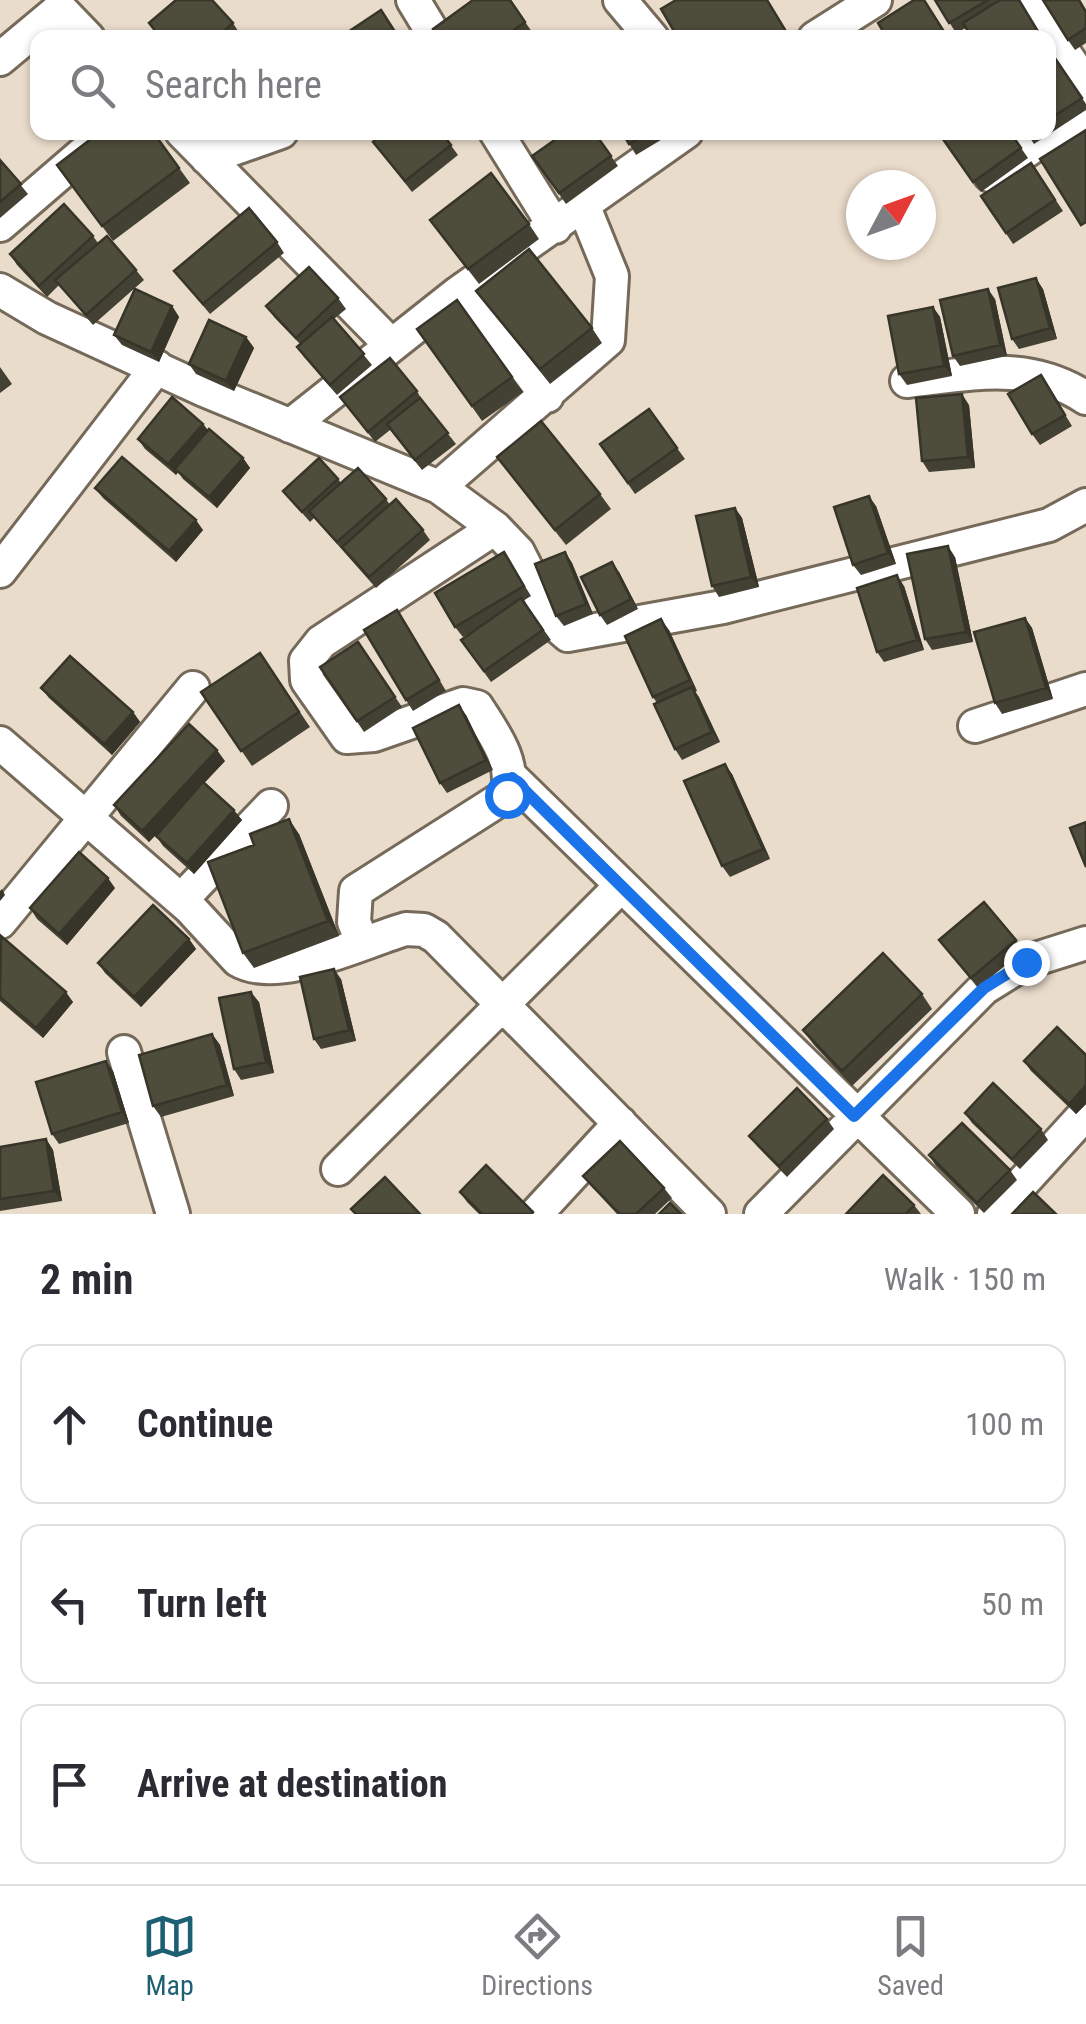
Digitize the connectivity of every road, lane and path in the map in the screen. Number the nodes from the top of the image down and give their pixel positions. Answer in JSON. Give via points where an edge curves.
{"nodes":[{"id":1,"x":413,"y":0,"type":"edge"},
{"id":2,"x":620,"y":0,"type":"edge"},
{"id":3,"x":875,"y":0,"type":"edge"},
{"id":4,"x":1028,"y":0,"type":"edge"},
{"id":5,"x":63,"y":3,"type":"edge"},
{"id":6,"x":33,"y":30,"type":"edge"},
{"id":7,"x":82,"y":30,"type":"edge"},
{"id":8,"x":431,"y":30,"type":"edge"},
{"id":9,"x":645,"y":30,"type":"edge"},
{"id":10,"x":828,"y":30,"type":"edge"},
{"id":11,"x":1048,"y":30,"type":"edge"},
{"id":12,"x":30,"y":32,"type":"edge"},
{"id":13,"x":1056,"y":41,"type":"edge"},
{"id":14,"x":0,"y":59,"type":"edge"},
{"id":15,"x":1086,"y":85,"type":"edge"},
{"id":16,"x":1086,"y":111,"type":"edge"},
{"id":17,"x":1056,"y":131,"type":"edge"},
{"id":18,"x":99,"y":140,"type":"edge"},
{"id":19,"x":190,"y":140,"type":"edge"},
{"id":20,"x":258,"y":140,"type":"edge"},
{"id":21,"x":501,"y":140,"type":"edge"},
{"id":22,"x":675,"y":140,"type":"edge"},
{"id":23,"x":1042,"y":140,"type":"edge"},
{"id":24,"x":207,"y":158,"type":"junction"},
{"id":25,"x":976,"y":184,"type":"edge"},
{"id":26,"x":584,"y":207,"type":"junction"},
{"id":27,"x":0,"y":224,"type":"edge"},
{"id":28,"x":555,"y":227,"type":"junction"},
{"id":29,"x":466,"y":288,"type":"junction"},
{"id":30,"x":0,"y":290,"type":"edge"},
{"id":31,"x":391,"y":346,"type":"junction"},
{"id":32,"x":157,"y":368,"type":"junction"},
{"id":33,"x":906,"y":381,"type":"edge"},
{"id":34,"x":547,"y":396,"type":"junction"},
{"id":35,"x":1086,"y":398,"type":"edge"},
{"id":36,"x":290,"y":426,"type":"junction"},
{"id":37,"x":439,"y":487,"type":"junction"},
{"id":38,"x":1086,"y":505,"type":"edge"},
{"id":39,"x":495,"y":528,"type":"junction"},
{"id":40,"x":0,"y":571,"type":"edge"},
{"id":41,"x":194,"y":688,"type":"dead end"},
{"id":42,"x":1086,"y":689,"type":"edge"},
{"id":43,"x":975,"y":726,"type":"dead end"},
{"id":44,"x":0,"y":743,"type":"edge"},
{"id":45,"x":512,"y":778,"type":"junction"},
{"id":46,"x":270,"y":806,"type":"dead end"},
{"id":47,"x":86,"y":818,"type":"junction"},
{"id":48,"x":620,"y":886,"type":"junction"},
{"id":49,"x":181,"y":900,"type":"junction"},
{"id":50,"x":0,"y":922,"type":"edge"},
{"id":51,"x":362,"y":942,"type":"junction"},
{"id":52,"x":1086,"y":943,"type":"edge"},
{"id":53,"x":504,"y":1007,"type":"junction"},
{"id":54,"x":124,"y":1052,"type":"dead end"},
{"id":55,"x":1086,"y":1113,"type":"edge"},
{"id":56,"x":854,"y":1116,"type":"junction"},
{"id":57,"x":620,"y":1123,"type":"junction"},
{"id":58,"x":338,"y":1169,"type":"dead end"},
{"id":59,"x":173,"y":1214,"type":"edge"},
{"id":60,"x":536,"y":1214,"type":"edge"},
{"id":61,"x":709,"y":1214,"type":"edge"},
{"id":62,"x":761,"y":1214,"type":"edge"},
{"id":63,"x":958,"y":1214,"type":"edge"},
{"id":64,"x":994,"y":1214,"type":"edge"}],
"edges":[{"from":1,"to":8,"type":"street"},
{"from":2,"to":9,"type":"street"},
{"from":3,"to":10,"type":"street"},
{"from":4,"to":11,"type":"street"},
{"from":5,"to":6,"type":"street"},
{"from":5,"to":7,"type":"street"},
{"from":12,"to":14,"type":"street"},
{"from":13,"to":15,"type":"street"},
{"from":16,"to":17,"type":"street"},
{"from":18,"to":27,"type":"street"},
{"from":19,"to":24,"type":"street"},
{"from":20,"to":24,"type":"street"},
{"from":21,"to":28,"type":"street"},
{"from":22,"to":26,"type":"street"},
{"from":23,"to":25,"type":"street"},
{"from":24,"to":31,"type":"street"},
{"from":26,"to":28,"type":"street"},
{"from":26,"to":34,"type":"street","via":[[608,260],[610,328],[601,351]]},
{"from":28,"to":29,"type":"street"},
{"from":29,"to":31,"type":"street"},
{"from":29,"to":34,"type":"street"},
{"from":30,"to":32,"type":"street"},
{"from":31,"to":36,"type":"street"},
{"from":32,"to":36,"type":"street"},
{"from":32,"to":40,"type":"street"},
{"from":33,"to":35,"type":"street","via":[[1006,371],[1057,379]]},
{"from":34,"to":37,"type":"street"},
{"from":36,"to":37,"type":"street"},
{"from":37,"to":39,"type":"street"},
{"from":38,"to":39,"type":"street","via":[[1049,525],[575,636],[558,629],[518,552]]},
{"from":39,"to":45,"type":"street","via":[[321,642],[306,661],[307,680],[346,737],[374,735],[462,704],[477,707]]},
{"from":41,"to":47,"type":"street"},
{"from":42,"to":43,"type":"street"},
{"from":44,"to":47,"type":"street"},
{"from":45,"to":48,"type":"street"},
{"from":45,"to":51,"type":"street","via":[[507,795],[356,892],[354,922]]},
{"from":46,"to":49,"type":"street"},
{"from":47,"to":49,"type":"street"},
{"from":47,"to":50,"type":"street"},
{"from":48,"to":53,"type":"street"},
{"from":48,"to":56,"type":"street"},
{"from":49,"to":51,"type":"street","via":[[254,970],[279,970]]},
{"from":51,"to":53,"type":"street","via":[[424,930]]},
{"from":52,"to":56,"type":"street","via":[[1026,962],[984,988]]},
{"from":53,"to":57,"type":"street"},
{"from":53,"to":58,"type":"street"},
{"from":54,"to":59,"type":"street"},
{"from":55,"to":64,"type":"street"},
{"from":56,"to":62,"type":"street"},
{"from":56,"to":63,"type":"street"},
{"from":57,"to":60,"type":"street"},
{"from":57,"to":61,"type":"street"}]}
